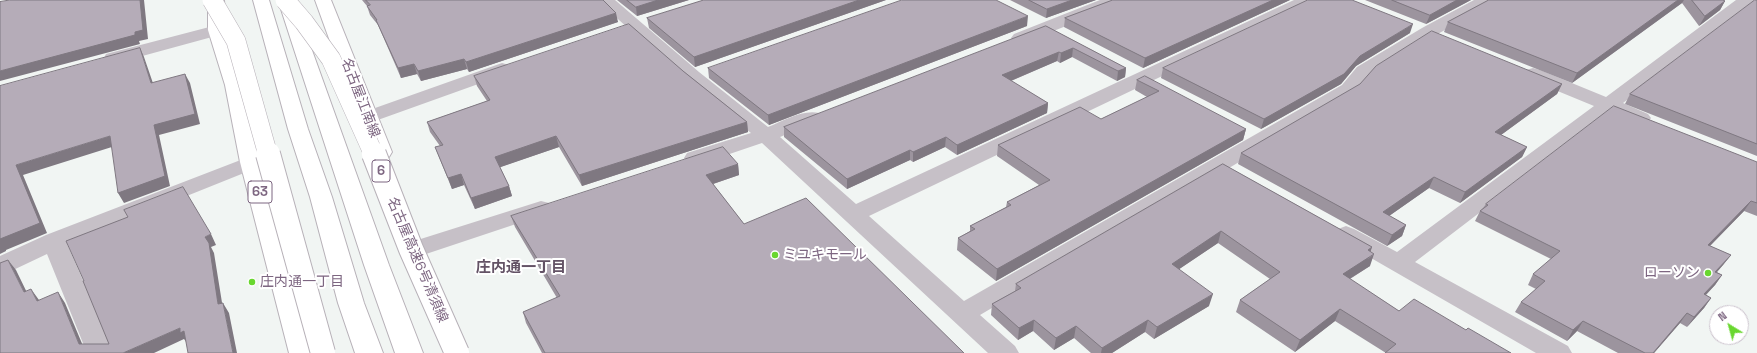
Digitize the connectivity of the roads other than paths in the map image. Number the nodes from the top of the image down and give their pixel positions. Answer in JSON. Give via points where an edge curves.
{"nodes":[{"id":1,"x":212,"y":0,"type":"edge"},
{"id":2,"x":216,"y":0,"type":"edge"},
{"id":3,"x":261,"y":0,"type":"edge"},
{"id":4,"x":285,"y":0,"type":"edge"},
{"id":5,"x":322,"y":0,"type":"edge"},
{"id":6,"x":605,"y":0,"type":"edge"},
{"id":7,"x":1115,"y":0,"type":"edge"},
{"id":8,"x":1307,"y":0,"type":"edge"},
{"id":9,"x":1486,"y":0,"type":"edge"},
{"id":10,"x":1747,"y":0,"type":"edge"},
{"id":11,"x":1027,"y":17,"type":"edge"},
{"id":12,"x":655,"y":18,"type":"edge"},
{"id":13,"x":1406,"y":23,"type":"edge"},
{"id":14,"x":634,"y":26,"type":"junction"},
{"id":15,"x":1046,"y":28,"type":"junction"},
{"id":16,"x":217,"y":30,"type":"junction"},
{"id":17,"x":612,"y":32,"type":"edge"},
{"id":18,"x":1428,"y":32,"type":"junction"},
{"id":19,"x":1067,"y":38,"type":"edge"},
{"id":20,"x":1450,"y":41,"type":"edge"},
{"id":21,"x":1002,"y":45,"type":"edge"},
{"id":22,"x":97,"y":62,"type":"edge"},
{"id":23,"x":518,"y":63,"type":"edge"},
{"id":24,"x":1122,"y":67,"type":"edge"},
{"id":25,"x":1514,"y":67,"type":"edge"},
{"id":26,"x":714,"y":68,"type":"edge"},
{"id":27,"x":692,"y":76,"type":"junction"},
{"id":28,"x":1143,"y":77,"type":"junction"},
{"id":29,"x":1164,"y":88,"type":"edge"},
{"id":30,"x":1608,"y":104,"type":"junction"},
{"id":31,"x":832,"y":110,"type":"edge"},
{"id":32,"x":368,"y":117,"type":"junction"},
{"id":33,"x":1657,"y":125,"type":"edge"},
{"id":34,"x":1241,"y":128,"type":"edge"},
{"id":35,"x":766,"y":135,"type":"junction"},
{"id":36,"x":1262,"y":140,"type":"junction"},
{"id":37,"x":251,"y":162,"type":"junction"},
{"id":38,"x":1219,"y":164,"type":"junction"},
{"id":39,"x":674,"y":165,"type":"edge"},
{"id":40,"x":1240,"y":176,"type":"edge"},
{"id":41,"x":561,"y":202,"type":"edge"},
{"id":42,"x":853,"y":214,"type":"junction"},
{"id":43,"x":1329,"y":225,"type":"edge"},
{"id":44,"x":54,"y":241,"type":"junction"},
{"id":45,"x":416,"y":249,"type":"junction"},
{"id":46,"x":1398,"y":263,"type":"junction"},
{"id":47,"x":0,"y":266,"type":"edge"},
{"id":48,"x":963,"y":314,"type":"junction"},
{"id":49,"x":102,"y":353,"type":"edge"},
{"id":50,"x":303,"y":353,"type":"edge"},
{"id":51,"x":323,"y":353,"type":"edge"},
{"id":52,"x":369,"y":353,"type":"edge"},
{"id":53,"x":409,"y":353,"type":"edge"},
{"id":54,"x":458,"y":353,"type":"edge"},
{"id":55,"x":1005,"y":353,"type":"edge"},
{"id":56,"x":1558,"y":353,"type":"edge"}],
"edges":[{"from":1,"to":51,"type":"main road","bridge":true,"via":[[236,41]]},
{"from":2,"to":16,"type":"main road","number":"63"},
{"from":3,"to":52,"type":"main road","via":[[351,303]]},
{"from":4,"to":53,"type":"main road","via":[[380,277]]},
{"from":4,"to":54,"type":"main road","name":"名古屋高速6号清須線","number":"6","bridge":true,"via":[[331,59]]},
{"from":5,"to":32,"type":"main road","name":"名古屋江南線"},
{"from":6,"to":14,"type":"street"},
{"from":7,"to":15,"type":"street"},
{"from":8,"to":28,"type":"street"},
{"from":9,"to":18,"type":"street"},
{"from":10,"to":30,"type":"street"},
{"from":11,"to":15,"type":"street"},
{"from":12,"to":14,"type":"street"},
{"from":13,"to":18,"type":"street"},
{"from":14,"to":17,"type":"street"},
{"from":14,"to":27,"type":"street"},
{"from":15,"to":19,"type":"street"},
{"from":15,"to":21,"type":"street"},
{"from":16,"to":22,"type":"street"},
{"from":16,"to":37,"type":"main road","number":"63","via":[[235,85]]},
{"from":18,"to":20,"type":"street"},
{"from":18,"to":36,"type":"street","via":[[1364,71],[1349,89]]},
{"from":23,"to":32,"type":"street"},
{"from":24,"to":28,"type":"street"},
{"from":25,"to":30,"type":"street"},
{"from":26,"to":27,"type":"street"},
{"from":27,"to":35,"type":"street"},
{"from":28,"to":29,"type":"street"},
{"from":28,"to":42,"type":"street"},
{"from":30,"to":33,"type":"street"},
{"from":30,"to":46,"type":"street"},
{"from":31,"to":35,"type":"street"},
{"from":32,"to":45,"type":"main road","name":"名古屋江南線"},
{"from":34,"to":36,"type":"street"},
{"from":35,"to":39,"type":"street"},
{"from":35,"to":42,"type":"street"},
{"from":36,"to":38,"type":"street"},
{"from":37,"to":44,"type":"street"},
{"from":37,"to":50,"type":"main road","number":"63"},
{"from":38,"to":40,"type":"street"},
{"from":38,"to":48,"type":"street"},
{"from":41,"to":45,"type":"street"},
{"from":42,"to":48,"type":"street"},
{"from":43,"to":46,"type":"street"},
{"from":44,"to":47,"type":"street"},
{"from":44,"to":49,"type":"street"},
{"from":45,"to":54,"type":"main road","name":"名古屋江南線"},
{"from":46,"to":56,"type":"street"},
{"from":48,"to":55,"type":"street"}]}
